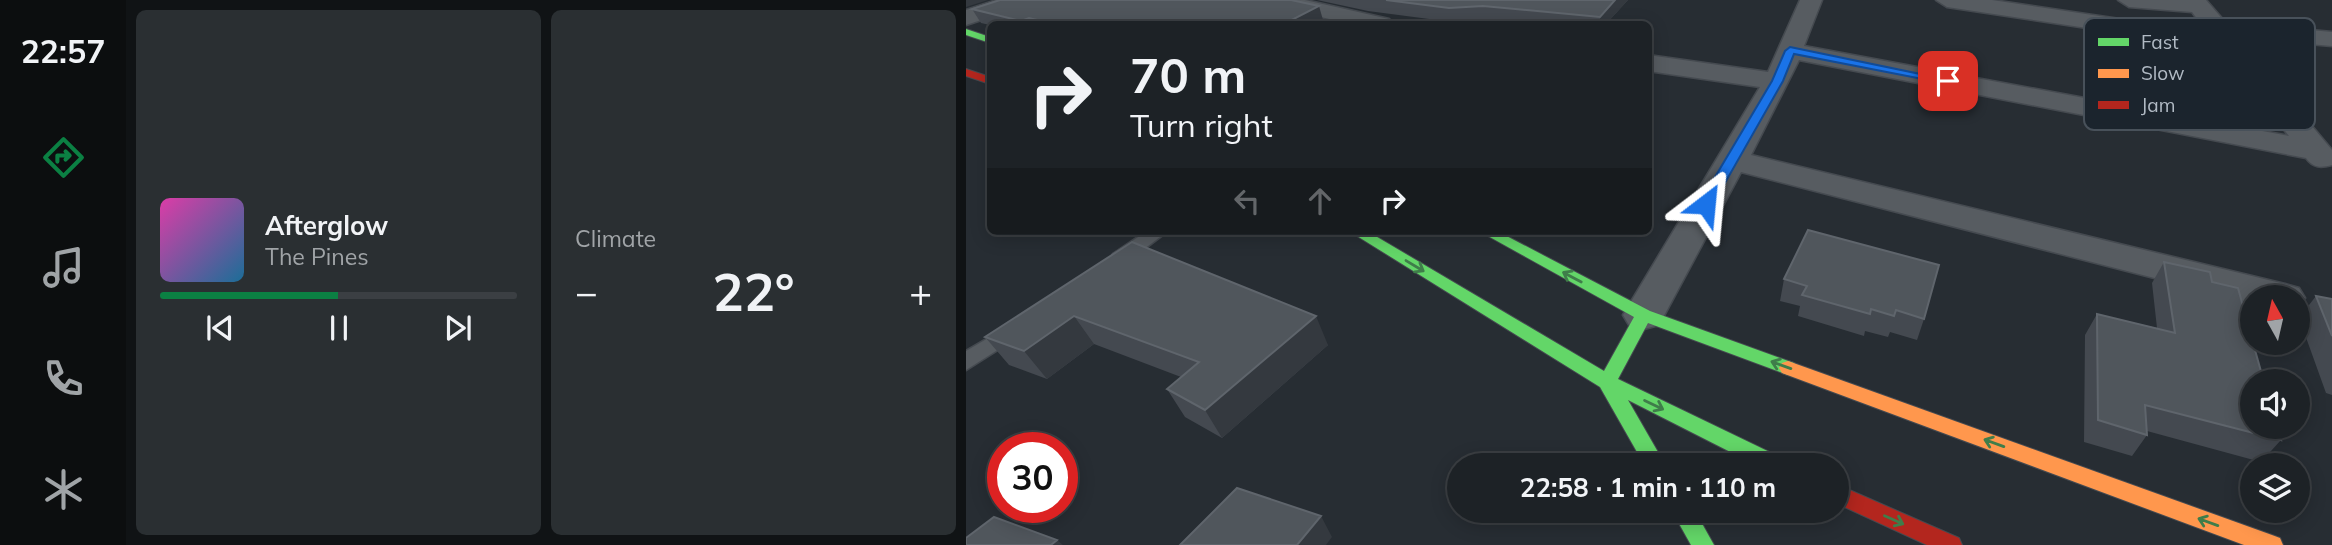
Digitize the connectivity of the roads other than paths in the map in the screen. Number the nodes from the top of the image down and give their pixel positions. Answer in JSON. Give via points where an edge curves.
{"nodes":[{"id":1,"x":1019,"y":0,"type":"edge"},
{"id":2,"x":1275,"y":0,"type":"edge"},
{"id":3,"x":1811,"y":0,"type":"edge"},
{"id":4,"x":1947,"y":0,"type":"edge"},
{"id":5,"x":2129,"y":0,"type":"edge"},
{"id":6,"x":2197,"y":3,"type":"edge"},
{"id":7,"x":966,"y":18,"type":"edge"},
{"id":8,"x":2084,"y":18,"type":"edge"},
{"id":9,"x":2208,"y":18,"type":"edge"},
{"id":10,"x":1365,"y":21,"type":"edge"},
{"id":11,"x":966,"y":32,"type":"edge"},
{"id":12,"x":987,"y":39,"type":"edge"},
{"id":13,"x":1790,"y":51,"type":"junction"},
{"id":14,"x":1652,"y":63,"type":"edge"},
{"id":15,"x":966,"y":72,"type":"edge"},
{"id":16,"x":987,"y":80,"type":"edge"},
{"id":17,"x":1777,"y":81,"type":"junction"},
{"id":18,"x":2084,"y":105,"type":"edge"},
{"id":19,"x":2219,"y":130,"type":"edge"},
{"id":20,"x":2303,"y":130,"type":"edge"},
{"id":21,"x":2327,"y":150,"type":"edge"},
{"id":22,"x":1731,"y":160,"type":"junction"},
{"id":23,"x":1153,"y":235,"type":"edge"},
{"id":24,"x":1363,"y":235,"type":"edge"},
{"id":25,"x":1494,"y":235,"type":"edge"},
{"id":26,"x":1102,"y":270,"type":"edge"},
{"id":27,"x":2240,"y":287,"type":"edge"},
{"id":28,"x":1644,"y":315,"type":"junction"},
{"id":29,"x":1034,"y":316,"type":"edge"},
{"id":30,"x":966,"y":362,"type":"edge"},
{"id":31,"x":1607,"y":382,"type":"junction"},
{"id":32,"x":1648,"y":453,"type":"edge"},
{"id":33,"x":1752,"y":453,"type":"edge"},
{"id":34,"x":1849,"y":499,"type":"edge"},
{"id":35,"x":1690,"y":523,"type":"edge"},
{"id":36,"x":1703,"y":545,"type":"edge"},
{"id":37,"x":1951,"y":545,"type":"edge"},
{"id":38,"x":2272,"y":545,"type":"edge"}],
"edges":[{"from":1,"to":7,"type":"street"},
{"from":2,"to":10,"type":"street"},
{"from":3,"to":13,"type":"street"},
{"from":4,"to":8,"type":"street"},
{"from":5,"to":6,"type":"street"},
{"from":6,"to":9,"type":"street"},
{"from":11,"to":12,"type":"main road"},
{"from":13,"to":17,"type":"street"},
{"from":13,"to":18,"type":"street"},
{"from":14,"to":17,"type":"street"},
{"from":15,"to":16,"type":"main road"},
{"from":17,"to":22,"type":"street"},
{"from":19,"to":21,"type":"street"},
{"from":20,"to":21,"type":"street"},
{"from":22,"to":27,"type":"street"},
{"from":22,"to":28,"type":"street"},
{"from":23,"to":26,"type":"lane"},
{"from":24,"to":31,"type":"main road","one_way":true},
{"from":28,"to":25,"type":"main road","one_way":true},
{"from":28,"to":31,"type":"main road"},
{"from":38,"to":28,"type":"main road","one_way":true},
{"from":29,"to":30,"type":"lane"},
{"from":31,"to":32,"type":"main road"},
{"from":31,"to":33,"type":"main road","one_way":true},
{"from":34,"to":37,"type":"main road","one_way":true},
{"from":35,"to":36,"type":"main road"}]}
